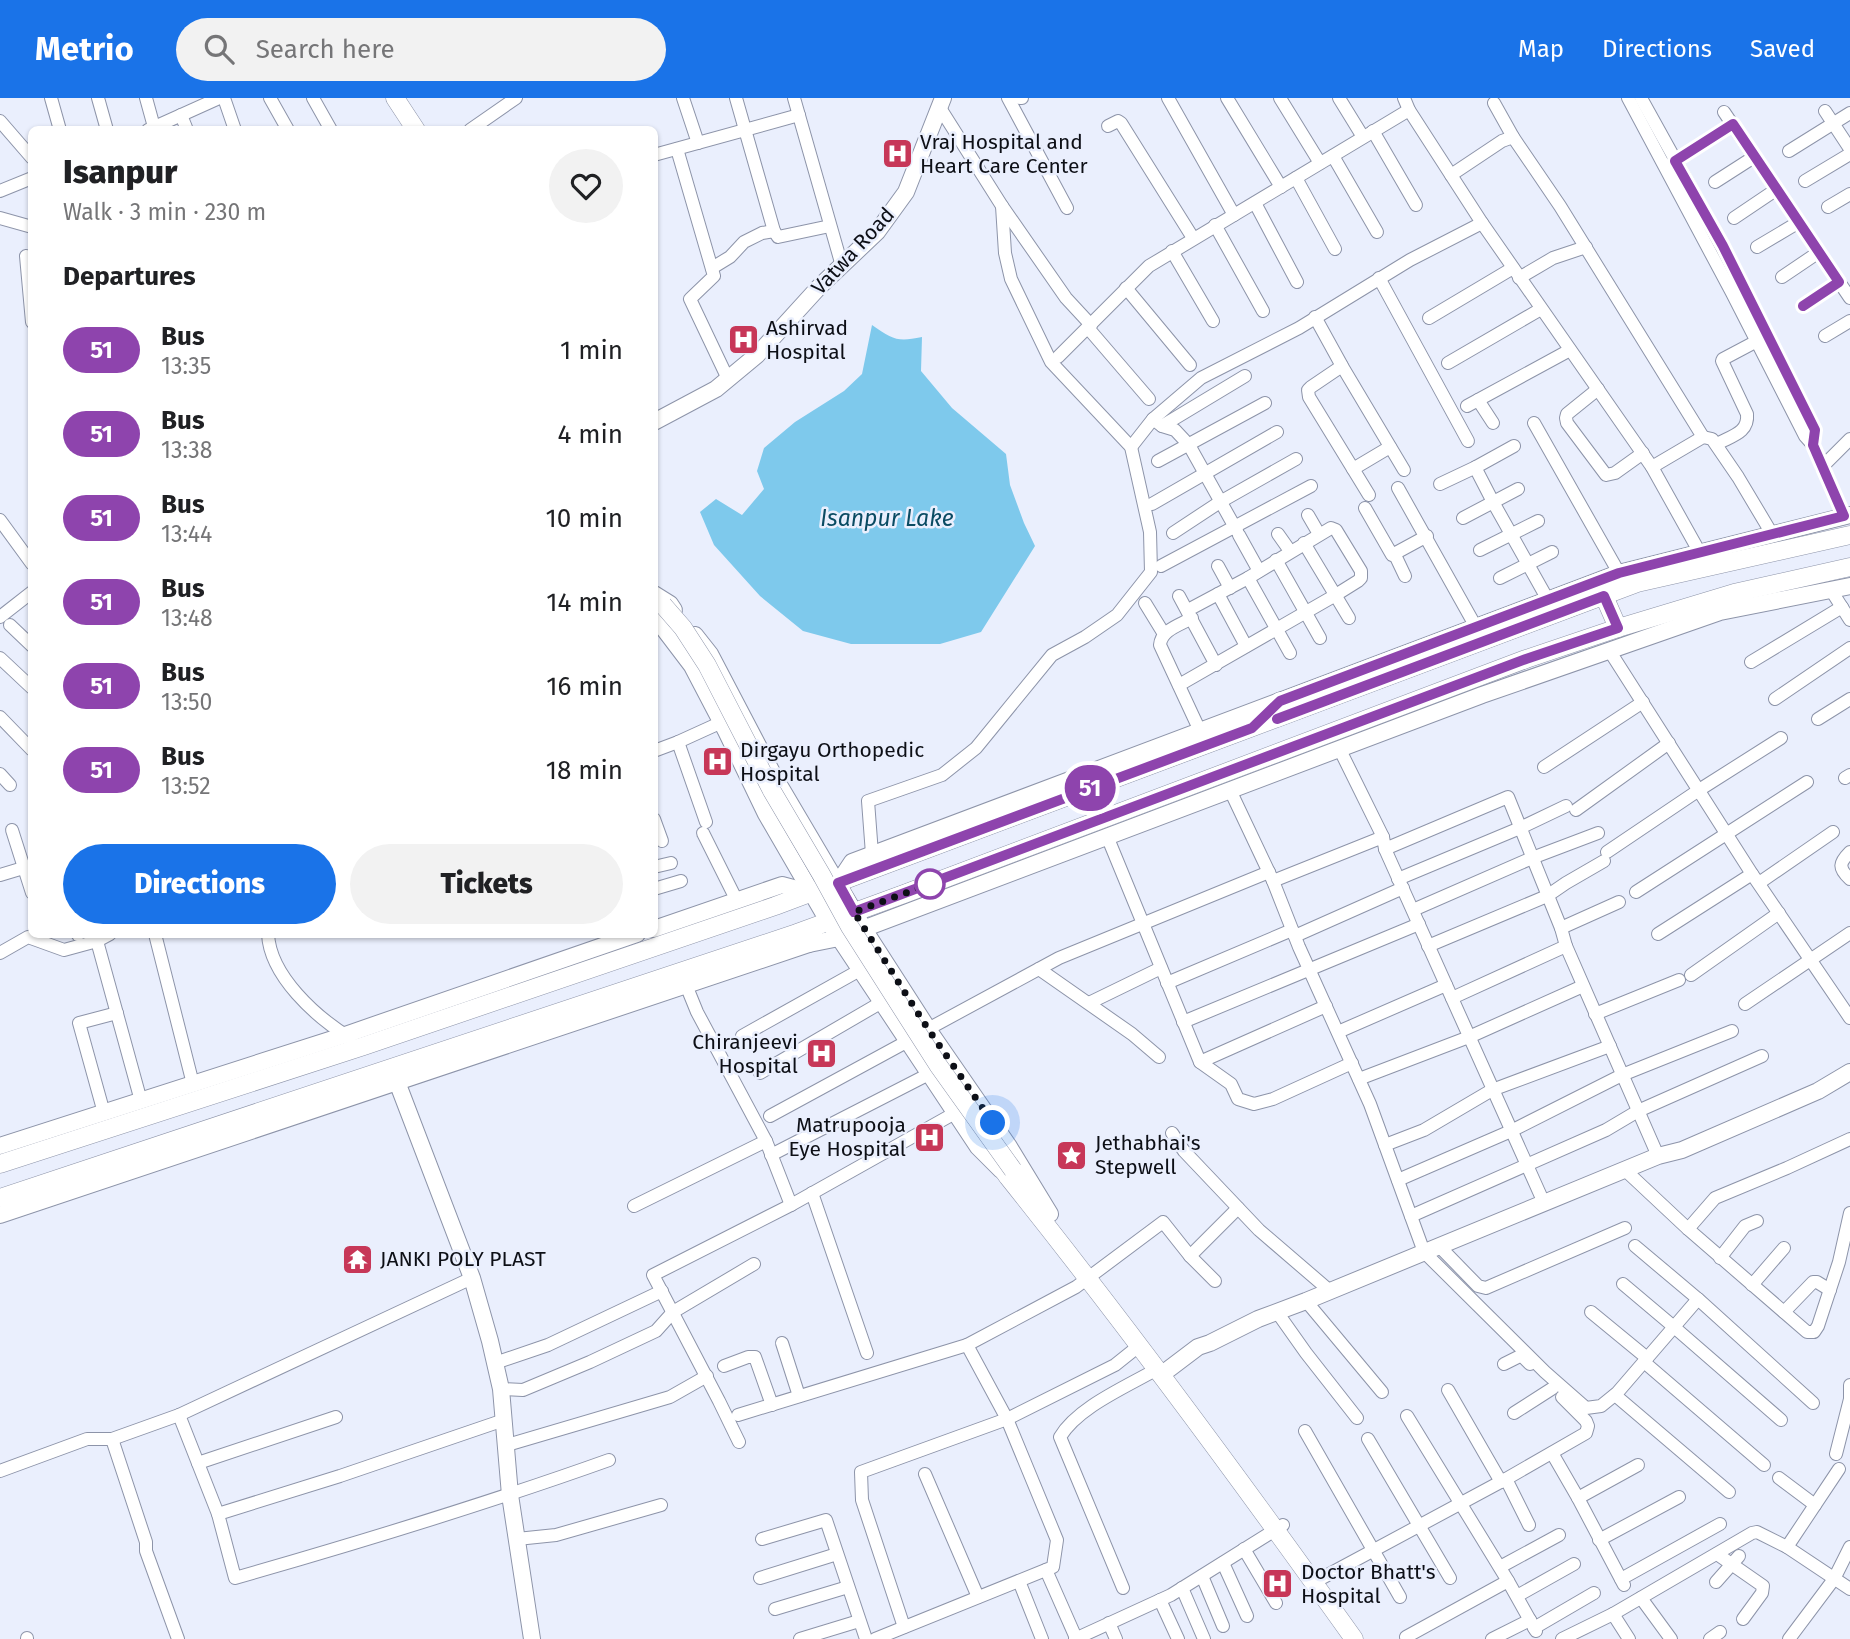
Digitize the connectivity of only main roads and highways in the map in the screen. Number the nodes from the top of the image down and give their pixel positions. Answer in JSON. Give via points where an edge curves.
{"nodes":[{"id":1,"x":395,"y":98,"type":"edge"},
{"id":2,"x":401,"y":98,"type":"edge"},
{"id":3,"x":413,"y":126,"type":"edge"},
{"id":4,"x":418,"y":126,"type":"edge"},
{"id":5,"x":1850,"y":535,"type":"edge"},
{"id":6,"x":1850,"y":567,"type":"edge"},
{"id":7,"x":1604,"y":596,"type":"junction"},
{"id":8,"x":658,"y":606,"type":"edge"},
{"id":9,"x":658,"y":607,"type":"edge"},
{"id":10,"x":1618,"y":628,"type":"junction"},
{"id":11,"x":1280,"y":701,"type":"road end"},
{"id":12,"x":1252,"y":728,"type":"junction"},
{"id":13,"x":658,"y":936,"type":"edge"},
{"id":14,"x":653,"y":938,"type":"edge"},
{"id":15,"x":0,"y":1164,"type":"edge"},
{"id":16,"x":1010,"y":1173,"type":"junction"},
{"id":17,"x":0,"y":1198,"type":"edge"},
{"id":18,"x":1091,"y":1275,"type":"junction"},
{"id":19,"x":1165,"y":1374,"type":"junction"},
{"id":20,"x":1279,"y":1527,"type":"junction"},
{"id":21,"x":1354,"y":1639,"type":"edge"},
{"id":22,"x":1369,"y":1639,"type":"edge"}],
"edges":[{"from":1,"to":3,"type":"main road"},
{"from":2,"to":4,"type":"main road"},
{"from":5,"to":7,"type":"main road","via":[[1637,583]]},
{"from":6,"to":10,"type":"main road","via":[[1734,593]]},
{"from":7,"to":10,"type":"main road"},
{"from":7,"to":12,"type":"main road"},
{"from":8,"to":16,"type":"main road","bridge":true,"via":[[683,628],[707,664],[850,928]]},
{"from":9,"to":16,"type":"main road","via":[[702,668],[766,794],[845,930],[933,1068]]},
{"from":10,"to":17,"type":"main road","via":[[1526,659],[859,920],[828,921],[394,1074]]},
{"from":11,"to":12,"type":"main road"},
{"from":12,"to":13,"type":"main road","via":[[1178,748]]},
{"from":14,"to":15,"type":"main road","via":[[463,1003],[364,1046],[283,1064]]},
{"from":16,"to":18,"type":"main road"},
{"from":16,"to":18,"type":"main road","via":[[1051,1214]]},
{"from":18,"to":19,"type":"main road"},
{"from":18,"to":19,"type":"main road"},
{"from":19,"to":20,"type":"main road"},
{"from":20,"to":21,"type":"main road"},
{"from":20,"to":22,"type":"main road"}]}
